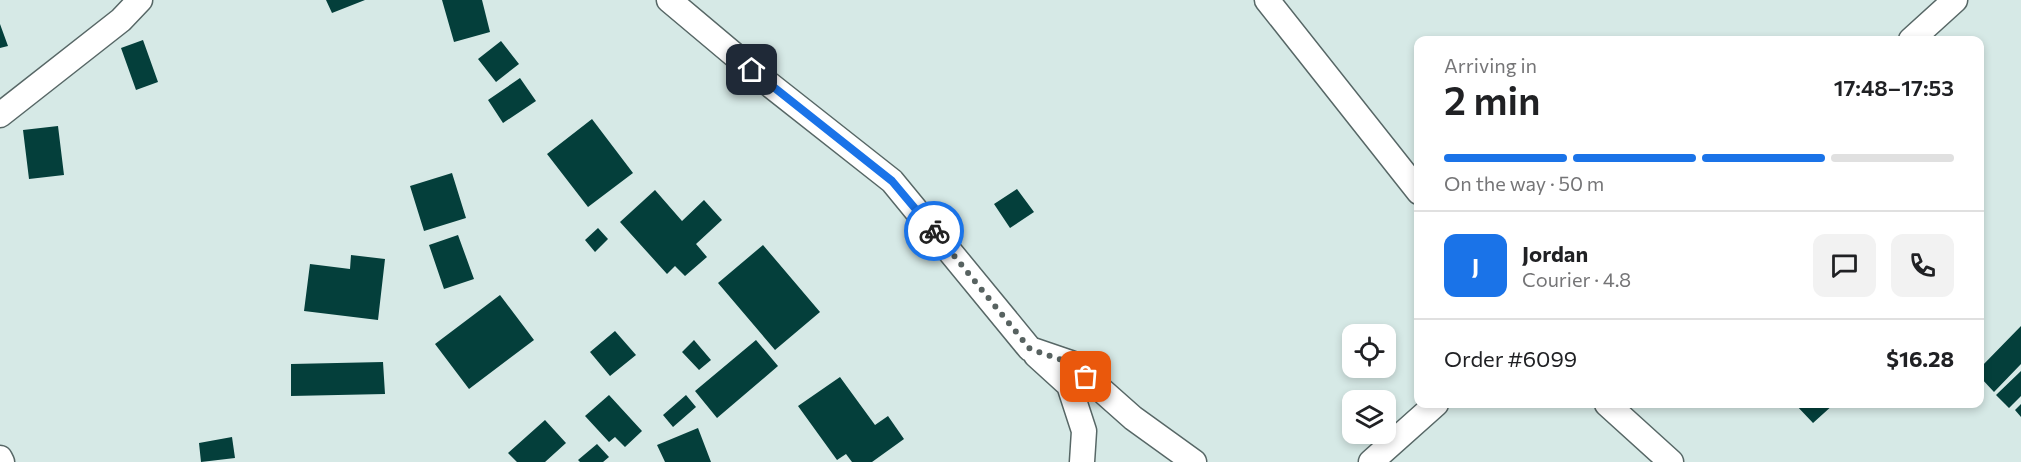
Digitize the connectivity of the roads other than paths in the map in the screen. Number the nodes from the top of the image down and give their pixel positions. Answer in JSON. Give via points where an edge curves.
{"nodes":[{"id":1,"x":140,"y":0,"type":"edge"},
{"id":2,"x":669,"y":0,"type":"edge"},
{"id":3,"x":1267,"y":0,"type":"edge"},
{"id":4,"x":1955,"y":0,"type":"edge"},
{"id":5,"x":1915,"y":36,"type":"edge"},
{"id":6,"x":0,"y":115,"type":"edge"},
{"id":7,"x":1414,"y":186,"type":"edge"},
{"id":8,"x":1030,"y":349,"type":"junction"},
{"id":9,"x":1432,"y":408,"type":"edge"},
{"id":10,"x":1612,"y":408,"type":"edge"},
{"id":11,"x":0,"y":458,"type":"edge"},
{"id":12,"x":2,"y":462,"type":"edge"},
{"id":13,"x":1082,"y":462,"type":"edge"},
{"id":14,"x":1194,"y":462,"type":"edge"},
{"id":15,"x":1371,"y":462,"type":"edge"},
{"id":16,"x":1671,"y":462,"type":"edge"}],
"edges":[{"from":1,"to":6,"type":"street","via":[[121,20]]},
{"from":2,"to":8,"type":"street","via":[[892,181]]},
{"from":3,"to":7,"type":"street"},
{"from":4,"to":5,"type":"street"},
{"from":8,"to":13,"type":"street","via":[[1069,385],[1084,432]]},
{"from":8,"to":14,"type":"street","via":[[1071,363],[1133,417]]},
{"from":9,"to":15,"type":"street"},
{"from":10,"to":16,"type":"street"},
{"from":11,"to":12,"type":"street"}]}
